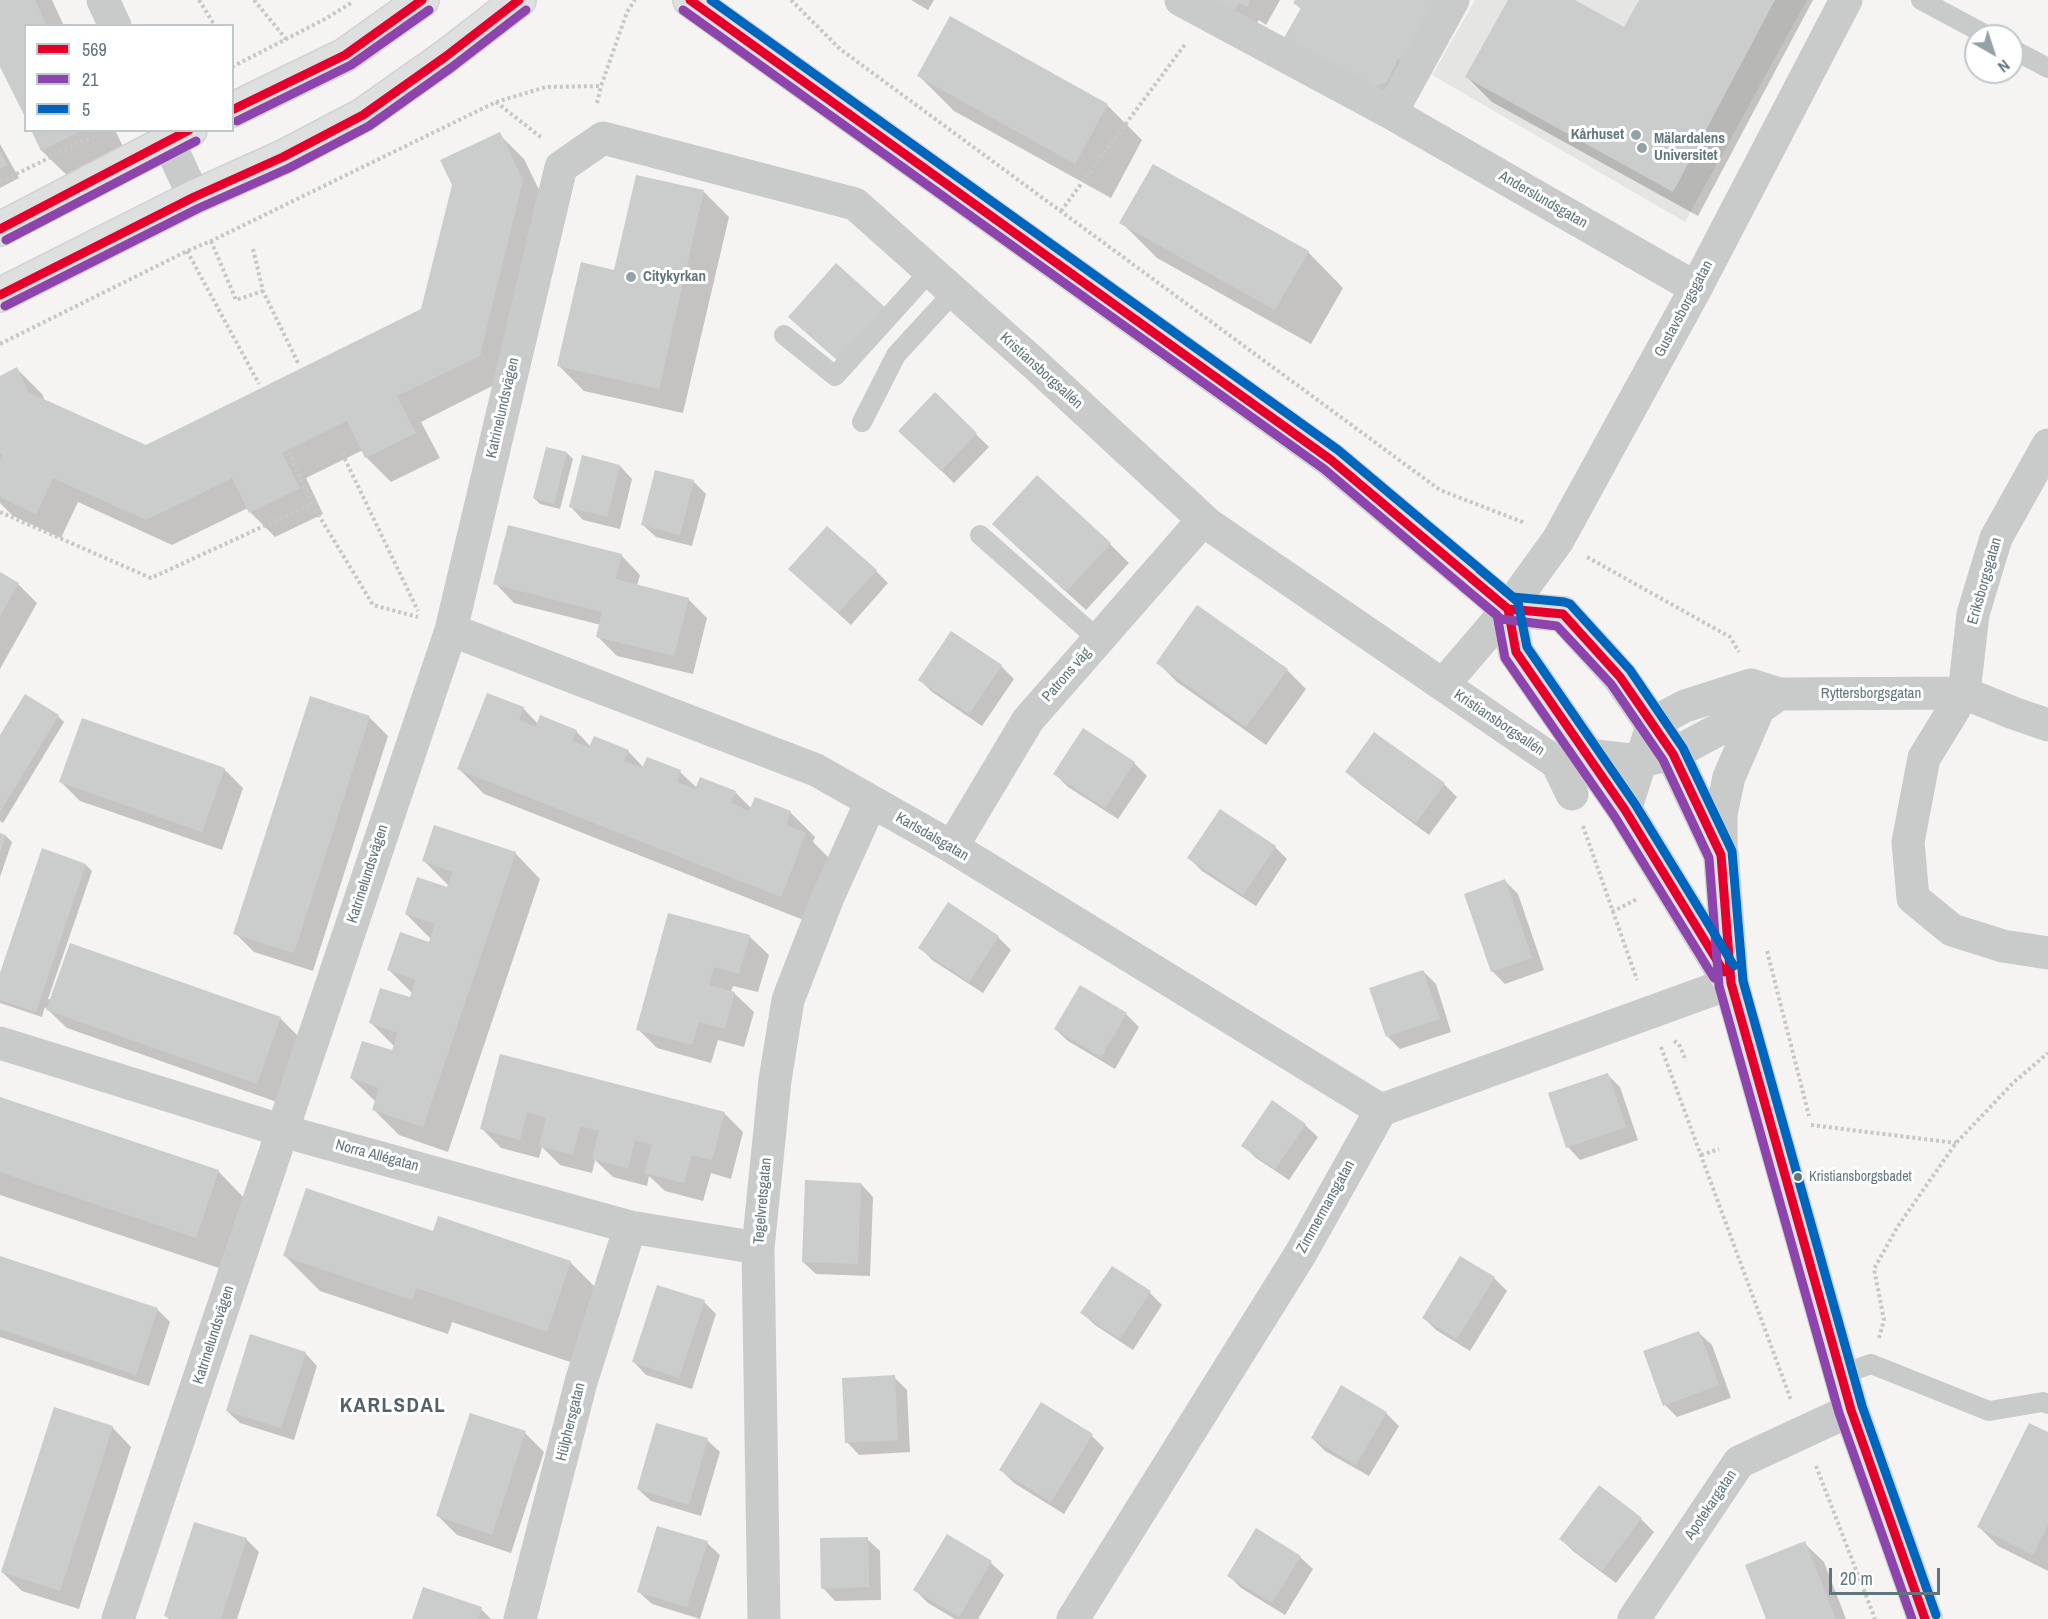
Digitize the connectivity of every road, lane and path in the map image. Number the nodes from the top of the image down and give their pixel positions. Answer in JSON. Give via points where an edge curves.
{"nodes":[{"id":1,"x":103,"y":0,"type":"edge"},
{"id":2,"x":199,"y":0,"type":"edge"},
{"id":3,"x":254,"y":0,"type":"edge"},
{"id":4,"x":356,"y":0,"type":"edge"},
{"id":5,"x":422,"y":0,"type":"edge"},
{"id":6,"x":519,"y":0,"type":"edge"},
{"id":7,"x":635,"y":0,"type":"edge"},
{"id":8,"x":690,"y":0,"type":"edge"},
{"id":9,"x":791,"y":0,"type":"edge"},
{"id":10,"x":1454,"y":0,"type":"edge"},
{"id":11,"x":1846,"y":0,"type":"edge"},
{"id":12,"x":1921,"y":0,"type":"edge"},
{"id":13,"x":1194,"y":8,"type":"edge"},
{"id":14,"x":114,"y":24,"type":"edge"},
{"id":15,"x":214,"y":24,"type":"edge"},
{"id":16,"x":1966,"y":24,"type":"edge"},
{"id":17,"x":285,"y":39,"type":"junction"},
{"id":18,"x":2024,"y":55,"type":"edge"},
{"id":19,"x":234,"y":66,"type":"edge"},
{"id":20,"x":2048,"y":68,"type":"edge"},
{"id":21,"x":234,"y":109,"type":"edge"},
{"id":22,"x":1391,"y":113,"type":"junction"},
{"id":23,"x":102,"y":132,"type":"edge"},
{"id":24,"x":173,"y":134,"type":"edge"},
{"id":25,"x":603,"y":138,"type":"joint"},
{"id":26,"x":0,"y":182,"type":"edge"},
{"id":27,"x":194,"y":197,"type":"junction"},
{"id":28,"x":1061,"y":211,"type":"junction"},
{"id":29,"x":0,"y":229,"type":"edge"},
{"id":30,"x":211,"y":241,"type":"junction"},
{"id":31,"x":253,"y":249,"type":"dead end"},
{"id":32,"x":187,"y":250,"type":"junction"},
{"id":33,"x":930,"y":271,"type":"junction"},
{"id":34,"x":1696,"y":288,"type":"junction"},
{"id":35,"x":263,"y":291,"type":"junction"},
{"id":36,"x":954,"y":292,"type":"junction"},
{"id":37,"x":0,"y":295,"type":"edge"},
{"id":38,"x":784,"y":335,"type":"dead end"},
{"id":39,"x":0,"y":344,"type":"edge"},
{"id":40,"x":299,"y":365,"type":"dead end"},
{"id":41,"x":259,"y":384,"type":"dead end"},
{"id":42,"x":862,"y":422,"type":"dead end"},
{"id":43,"x":2048,"y":445,"type":"edge"},
{"id":44,"x":289,"y":452,"type":"dead end"},
{"id":45,"x":342,"y":453,"type":"dead end"},
{"id":46,"x":312,"y":504,"type":"junction"},
{"id":47,"x":0,"y":512,"type":"edge"},
{"id":48,"x":1203,"y":520,"type":"junction"},
{"id":49,"x":980,"y":536,"type":"dead end"},
{"id":50,"x":1558,"y":540,"type":"junction"},
{"id":51,"x":1508,"y":609,"type":"junction"},
{"id":52,"x":436,"y":624,"type":"junction"},
{"id":53,"x":1098,"y":639,"type":"junction"},
{"id":54,"x":1443,"y":685,"type":"junction"},
{"id":55,"x":1964,"y":693,"type":"junction"},
{"id":56,"x":1763,"y":696,"type":"junction"},
{"id":57,"x":1653,"y":723,"type":"junction"},
{"id":58,"x":2048,"y":724,"type":"edge"},
{"id":59,"x":1673,"y":754,"type":"junction"},
{"id":60,"x":1587,"y":755,"type":"junction"},
{"id":61,"x":1639,"y":761,"type":"junction"},
{"id":62,"x":1572,"y":794,"type":"joint"},
{"id":63,"x":871,"y":802,"type":"junction"},
{"id":64,"x":1625,"y":810,"type":"junction"},
{"id":65,"x":952,"y":847,"type":"junction"},
{"id":66,"x":1721,"y":855,"type":"junction"},
{"id":67,"x":1764,"y":942,"type":"dead end"},
{"id":68,"x":2048,"y":953,"type":"edge"},
{"id":69,"x":1731,"y":983,"type":"junction"},
{"id":70,"x":1648,"y":1012,"type":"junction"},
{"id":71,"x":0,"y":1043,"type":"edge"},
{"id":72,"x":2048,"y":1053,"type":"edge"},
{"id":73,"x":1381,"y":1110,"type":"junction"},
{"id":74,"x":1811,"y":1125,"type":"junction"},
{"id":75,"x":283,"y":1131,"type":"junction"},
{"id":76,"x":1814,"y":1137,"type":"dead end"},
{"id":77,"x":1956,"y":1143,"type":"junction"},
{"id":78,"x":1719,"y":1149,"type":"dead end"},
{"id":79,"x":1701,"y":1155,"type":"junction"},
{"id":80,"x":630,"y":1227,"type":"junction"},
{"id":81,"x":758,"y":1248,"type":"junction"},
{"id":82,"x":1871,"y":1364,"type":"junction"},
{"id":83,"x":1840,"y":1375,"type":"junction"},
{"id":84,"x":2048,"y":1404,"type":"edge"},
{"id":85,"x":1851,"y":1410,"type":"junction"},
{"id":86,"x":1803,"y":1432,"type":"junction"},
{"id":87,"x":118,"y":1619,"type":"edge"},
{"id":88,"x":520,"y":1619,"type":"edge"},
{"id":89,"x":764,"y":1619,"type":"edge"},
{"id":90,"x":1073,"y":1619,"type":"edge"},
{"id":91,"x":1634,"y":1619,"type":"edge"},
{"id":92,"x":1875,"y":1619,"type":"edge"},
{"id":93,"x":1925,"y":1619,"type":"edge"}],
"edges":[{"from":1,"to":14,"type":"street"},
{"from":2,"to":15,"type":"path"},
{"from":3,"to":17,"type":"path"},
{"from":4,"to":17,"type":"path"},
{"from":5,"to":21,"type":"street","via":[[345,55]]},
{"from":6,"to":27,"type":"street","via":[[363,115]]},
{"from":7,"to":30,"type":"path","via":[[627,12],[601,86],[546,87],[496,102]]},
{"from":8,"to":51,"type":"street","via":[[1331,460]]},
{"from":9,"to":28,"type":"path","via":[[840,49]]},
{"from":10,"to":22,"type":"street"},
{"from":11,"to":34,"type":"street","name":"Gustavsborgsgatan"},
{"from":12,"to":16,"type":"lane"},
{"from":13,"to":22,"type":"street","name":"Anderslundsgatan"},
{"from":13,"to":28,"type":"path"},
{"from":17,"to":19,"type":"path"},
{"from":18,"to":20,"type":"lane"},
{"from":22,"to":34,"type":"street","name":"Anderslundsgatan"},
{"from":23,"to":26,"type":"path"},
{"from":24,"to":27,"type":"street"},
{"from":24,"to":29,"type":"street"},
{"from":25,"to":33,"type":"street","name":"Kristiansborgsallén","via":[[855,204]]},
{"from":25,"to":52,"type":"street","name":"Katrinelundsvägen","via":[[561,166]]},
{"from":27,"to":37,"type":"street"},
{"from":28,"to":50,"type":"path","via":[[1440,490]]},
{"from":30,"to":32,"type":"path"},
{"from":30,"to":35,"type":"path","via":[[236,300]]},
{"from":31,"to":35,"type":"path"},
{"from":32,"to":39,"type":"path"},
{"from":32,"to":41,"type":"path"},
{"from":33,"to":36,"type":"street","name":"Kristiansborgsallén"},
{"from":33,"to":38,"type":"lane","via":[[835,376]]},
{"from":34,"to":50,"type":"street","name":"Gustavsborgsgatan"},
{"from":35,"to":40,"type":"path"},
{"from":36,"to":42,"type":"lane","via":[[896,355]]},
{"from":36,"to":48,"type":"street","name":"Kristiansborgsallén"},
{"from":43,"to":55,"type":"street","name":"Eriksborgsgatan","via":[[1996,538],[1973,615]]},
{"from":44,"to":46,"type":"path"},
{"from":45,"to":52,"type":"path"},
{"from":46,"to":47,"type":"path","via":[[151,578]]},
{"from":46,"to":52,"type":"path","via":[[373,605]]},
{"from":48,"to":53,"type":"street","name":"Patrons väg"},
{"from":48,"to":54,"type":"street","name":"Kristiansborgsallén"},
{"from":49,"to":53,"type":"lane"},
{"from":50,"to":51,"type":"street","name":"Gustavsborgsgatan"},
{"from":50,"to":56,"type":"path","via":[[1730,637]]},
{"from":51,"to":54,"type":"street","name":"Kristiansborgsallén"},
{"from":51,"to":57,"type":"street","via":[[1563,614],[1620,677]]},
{"from":51,"to":60,"type":"street","via":[[1516,652]]},
{"from":52,"to":63,"type":"street","name":"Karlsdalsgatan","via":[[816,770]]},
{"from":52,"to":75,"type":"street","name":"Katrinelundsvägen","via":[[373,858]]},
{"from":53,"to":65,"type":"street","name":"Patrons väg","via":[[1028,720]]},
{"from":54,"to":62,"type":"street","name":"Kristiansborgsallén","via":[[1557,763]]},
{"from":55,"to":56,"type":"street","name":"Ryttersborgsgatan"},
{"from":55,"to":58,"type":"street","name":"Ryttersborgsgatan"},
{"from":55,"to":68,"type":"street","via":[[1924,758],[1908,842],[1912,898],[1952,930],[2003,946]]},
{"from":56,"to":57,"type":"street","name":"Ryttersborgsgatan","via":[[1685,705]]},
{"from":56,"to":59,"type":"street","name":"Ryttersborgsgatan"},
{"from":56,"to":66,"type":"street","via":[[1729,777],[1721,814]]},
{"from":57,"to":59,"type":"street"},
{"from":57,"to":61,"type":"street"},
{"from":59,"to":61,"type":"street","name":"Ryttersborgsgatan"},
{"from":59,"to":66,"type":"street"},
{"from":60,"to":61,"type":"street","name":"Ryttersborgsgatan"},
{"from":60,"to":64,"type":"street"},
{"from":61,"to":64,"type":"street"},
{"from":62,"to":70,"type":"path"},
{"from":63,"to":65,"type":"street","name":"Karlsdalsgatan"},
{"from":63,"to":81,"type":"street","name":"Tegelvretsgatan","via":[[788,1000],[775,1080]]},
{"from":64,"to":69,"type":"street"},
{"from":65,"to":73,"type":"street","name":"Karlsdalsgatan"},
{"from":66,"to":69,"type":"street"},
{"from":67,"to":74,"type":"path"},
{"from":69,"to":70,"type":"street"},
{"from":69,"to":83,"type":"street"},
{"from":70,"to":73,"type":"street"},
{"from":70,"to":79,"type":"path"},
{"from":71,"to":75,"type":"street","name":"Norra Allégatan"},
{"from":72,"to":77,"type":"path","via":[[2014,1082]]},
{"from":73,"to":90,"type":"street","name":"Zimmermansgatan","via":[[1300,1253]]},
{"from":74,"to":76,"type":"path"},
{"from":74,"to":77,"type":"path"},
{"from":75,"to":80,"type":"street","name":"Norra Allégatan"},
{"from":75,"to":87,"type":"street","name":"Katrinelundsvägen"},
{"from":77,"to":82,"type":"path","via":[[1898,1226],[1874,1269],[1884,1320]]},
{"from":78,"to":79,"type":"path"},
{"from":79,"to":86,"type":"path"},
{"from":80,"to":81,"type":"street","name":"Norra Allégatan"},
{"from":80,"to":88,"type":"street","name":"Hülphersgatan","via":[[581,1382]]},
{"from":81,"to":89,"type":"street","name":"Tegelvretsgatan"},
{"from":82,"to":83,"type":"lane"},
{"from":82,"to":84,"type":"lane","via":[[1989,1411]]},
{"from":83,"to":85,"type":"street"},
{"from":85,"to":86,"type":"street","name":"Apotekargatan"},
{"from":85,"to":93,"type":"street"},
{"from":86,"to":91,"type":"street","name":"Apotekargatan","via":[[1739,1462]]},
{"from":86,"to":92,"type":"path"}]}
